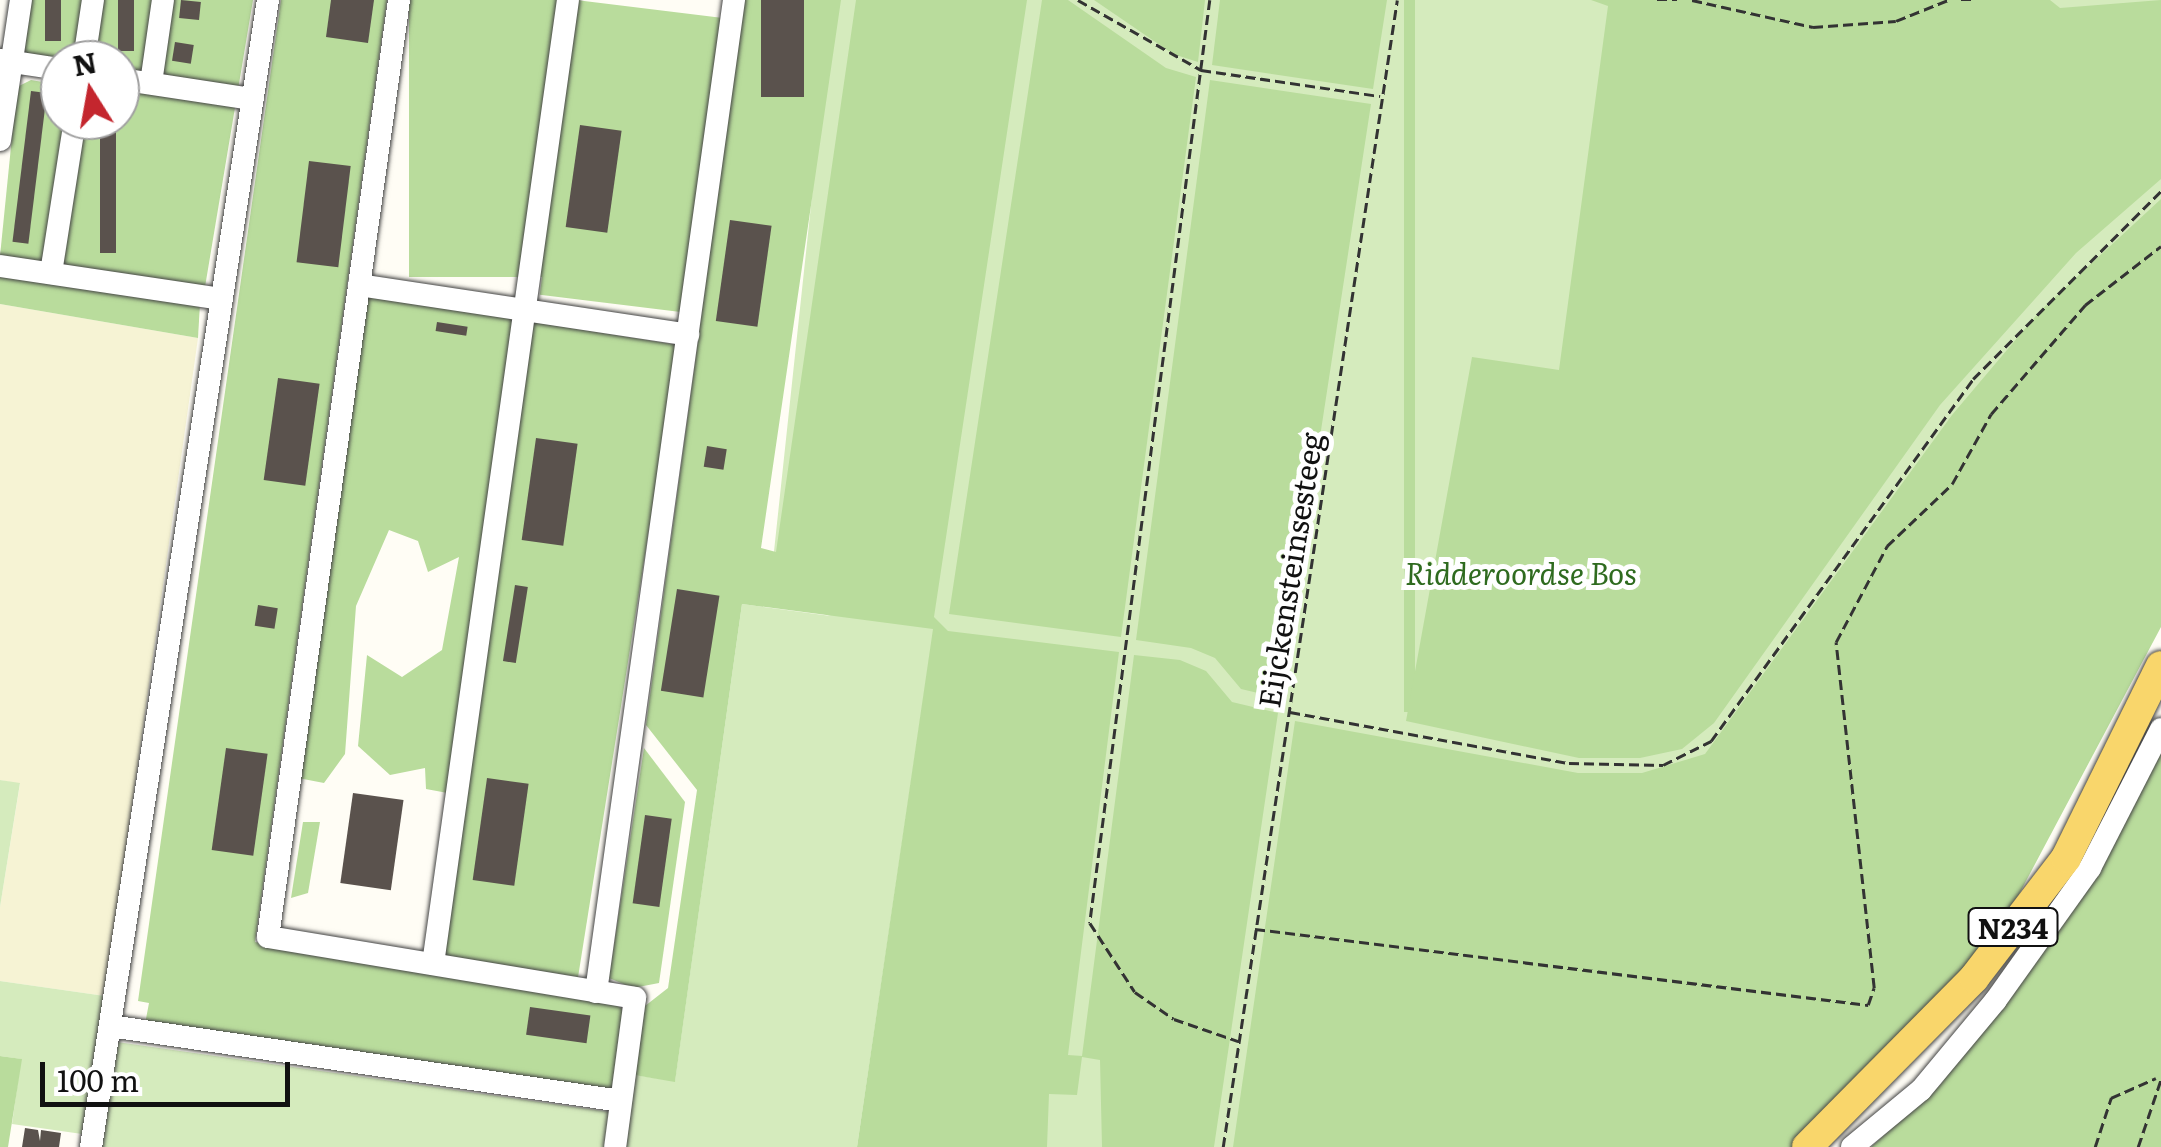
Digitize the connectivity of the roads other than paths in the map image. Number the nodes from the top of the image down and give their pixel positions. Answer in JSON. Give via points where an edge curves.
{"nodes":[{"id":1,"x":21,"y":0,"type":"edge"},
{"id":2,"x":93,"y":0,"type":"edge"},
{"id":3,"x":163,"y":0,"type":"edge"},
{"id":4,"x":268,"y":0,"type":"edge"},
{"id":5,"x":398,"y":0,"type":"edge"},
{"id":6,"x":568,"y":0,"type":"edge"},
{"id":7,"x":734,"y":0,"type":"edge"},
{"id":8,"x":87,"y":40,"type":"edge"},
{"id":9,"x":6,"y":61,"type":"edge"},
{"id":10,"x":40,"y":66,"type":"edge"},
{"id":11,"x":140,"y":81,"type":"edge"},
{"id":12,"x":151,"y":83,"type":"junction"},
{"id":13,"x":252,"y":99,"type":"junction"},
{"id":14,"x":0,"y":140,"type":"edge"},
{"id":15,"x":72,"y":140,"type":"edge"},
{"id":16,"x":0,"y":266,"type":"edge"},
{"id":17,"x":52,"y":273,"type":"junction"},
{"id":18,"x":359,"y":285,"type":"junction"},
{"id":19,"x":222,"y":299,"type":"junction"},
{"id":20,"x":524,"y":310,"type":"junction"},
{"id":21,"x":688,"y":335,"type":"junction"},
{"id":22,"x":2161,"y":666,"type":"edge"},
{"id":23,"x":2161,"y":729,"type":"edge"},
{"id":24,"x":434,"y":964,"type":"junction"},
{"id":25,"x":596,"y":992,"type":"junction"},
{"id":26,"x":110,"y":1026,"type":"junction"},
{"id":27,"x":621,"y":1100,"type":"junction"},
{"id":28,"x":91,"y":1147,"type":"edge"},
{"id":29,"x":615,"y":1147,"type":"edge"},
{"id":30,"x":1807,"y":1147,"type":"edge"},
{"id":31,"x":1852,"y":1147,"type":"edge"}],
"edges":[{"from":1,"to":9,"type":"street"},
{"from":2,"to":8,"type":"street"},
{"from":3,"to":12,"type":"street"},
{"from":4,"to":13,"type":"street"},
{"from":5,"to":18,"type":"street"},
{"from":6,"to":20,"type":"street"},
{"from":7,"to":21,"type":"street"},
{"from":9,"to":10,"type":"street"},
{"from":9,"to":14,"type":"street"},
{"from":11,"to":12,"type":"street"},
{"from":12,"to":13,"type":"street"},
{"from":13,"to":19,"type":"street"},
{"from":15,"to":17,"type":"street"},
{"from":16,"to":17,"type":"street"},
{"from":17,"to":19,"type":"street"},
{"from":18,"to":20,"type":"street"},
{"from":18,"to":24,"type":"street","via":[[268,936]]},
{"from":19,"to":26,"type":"street"},
{"from":20,"to":21,"type":"street"},
{"from":20,"to":24,"type":"street"},
{"from":21,"to":25,"type":"street"},
{"from":22,"to":30,"type":"main road","number":"N234","via":[[2066,858],[1974,978]]},
{"from":23,"to":31,"type":"street","via":[[2090,868],[1996,1000],[1921,1090]]},
{"from":24,"to":25,"type":"street"},
{"from":25,"to":27,"type":"street","via":[[635,998]]},
{"from":26,"to":27,"type":"street"},
{"from":26,"to":28,"type":"street"},
{"from":27,"to":29,"type":"street"}]}
